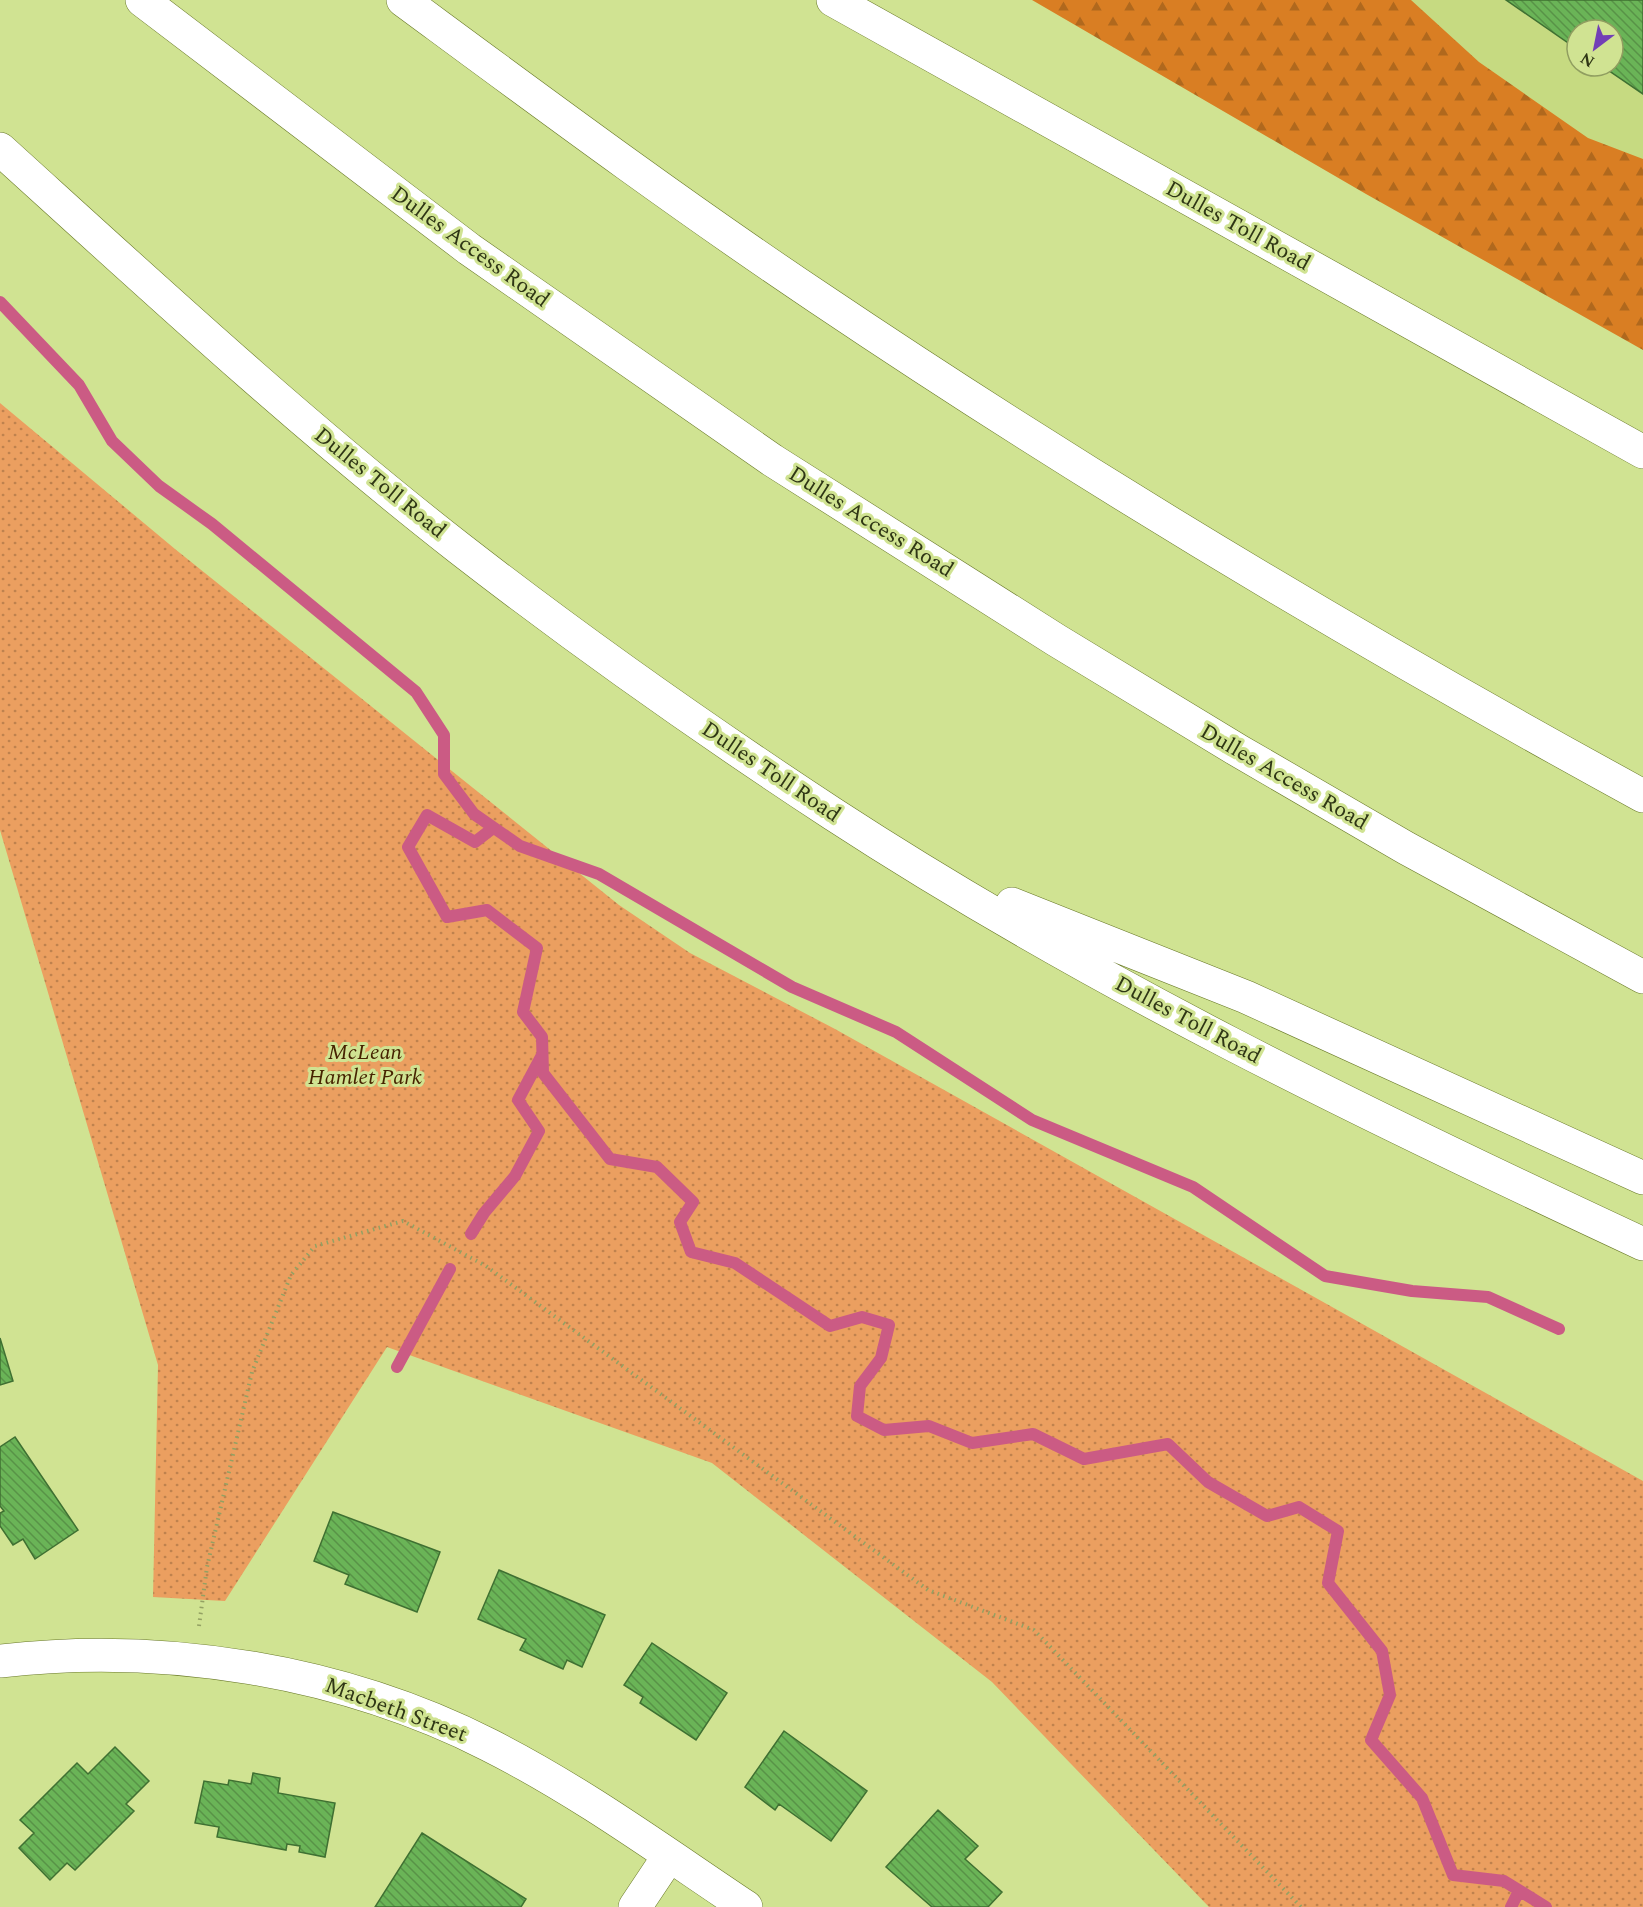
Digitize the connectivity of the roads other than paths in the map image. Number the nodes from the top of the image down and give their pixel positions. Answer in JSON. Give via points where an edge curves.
{"nodes":[{"id":1,"x":142,"y":0,"type":"edge"},
{"id":2,"x":403,"y":0,"type":"edge"},
{"id":3,"x":832,"y":0,"type":"edge"},
{"id":4,"x":0,"y":149,"type":"edge"},
{"id":5,"x":1643,"y":452,"type":"edge"},
{"id":6,"x":1643,"y":796,"type":"edge"},
{"id":7,"x":910,"y":863,"type":"junction"},
{"id":8,"x":1643,"y":977,"type":"edge"},
{"id":9,"x":1643,"y":1178,"type":"edge"},
{"id":10,"x":1643,"y":1244,"type":"edge"},
{"id":11,"x":0,"y":1661,"type":"edge"},
{"id":12,"x":669,"y":1856,"type":"junction"},
{"id":13,"x":635,"y":1907,"type":"edge"},
{"id":14,"x":746,"y":1907,"type":"edge"}],
"edges":[{"from":1,"to":8,"type":"main road","name":"Dulles Access Road","via":[[469,249],[772,460],[1239,751],[1406,848]]},
{"from":2,"to":6,"type":"main road","via":[[817,297],[1041,442],[1287,594]]},
{"from":3,"to":5,"type":"main road","name":"Dulles Toll Road"},
{"from":4,"to":7,"type":"main road","name":"Dulles Toll Road","via":[[294,412],[460,549],[740,752]]},
{"from":7,"to":9,"type":"main road","via":[[1246,997]]},
{"from":7,"to":10,"type":"main road","name":"Dulles Toll Road","via":[[1088,967],[1286,1072]]},
{"from":11,"to":12,"type":"main road","name":"Macbeth Street","via":[[131,1654],[199,1661],[318,1682],[404,1708],[488,1744],[569,1789]]},
{"from":12,"to":13,"type":"main road"},
{"from":12,"to":14,"type":"main road","name":"Macbeth Street"}]}
